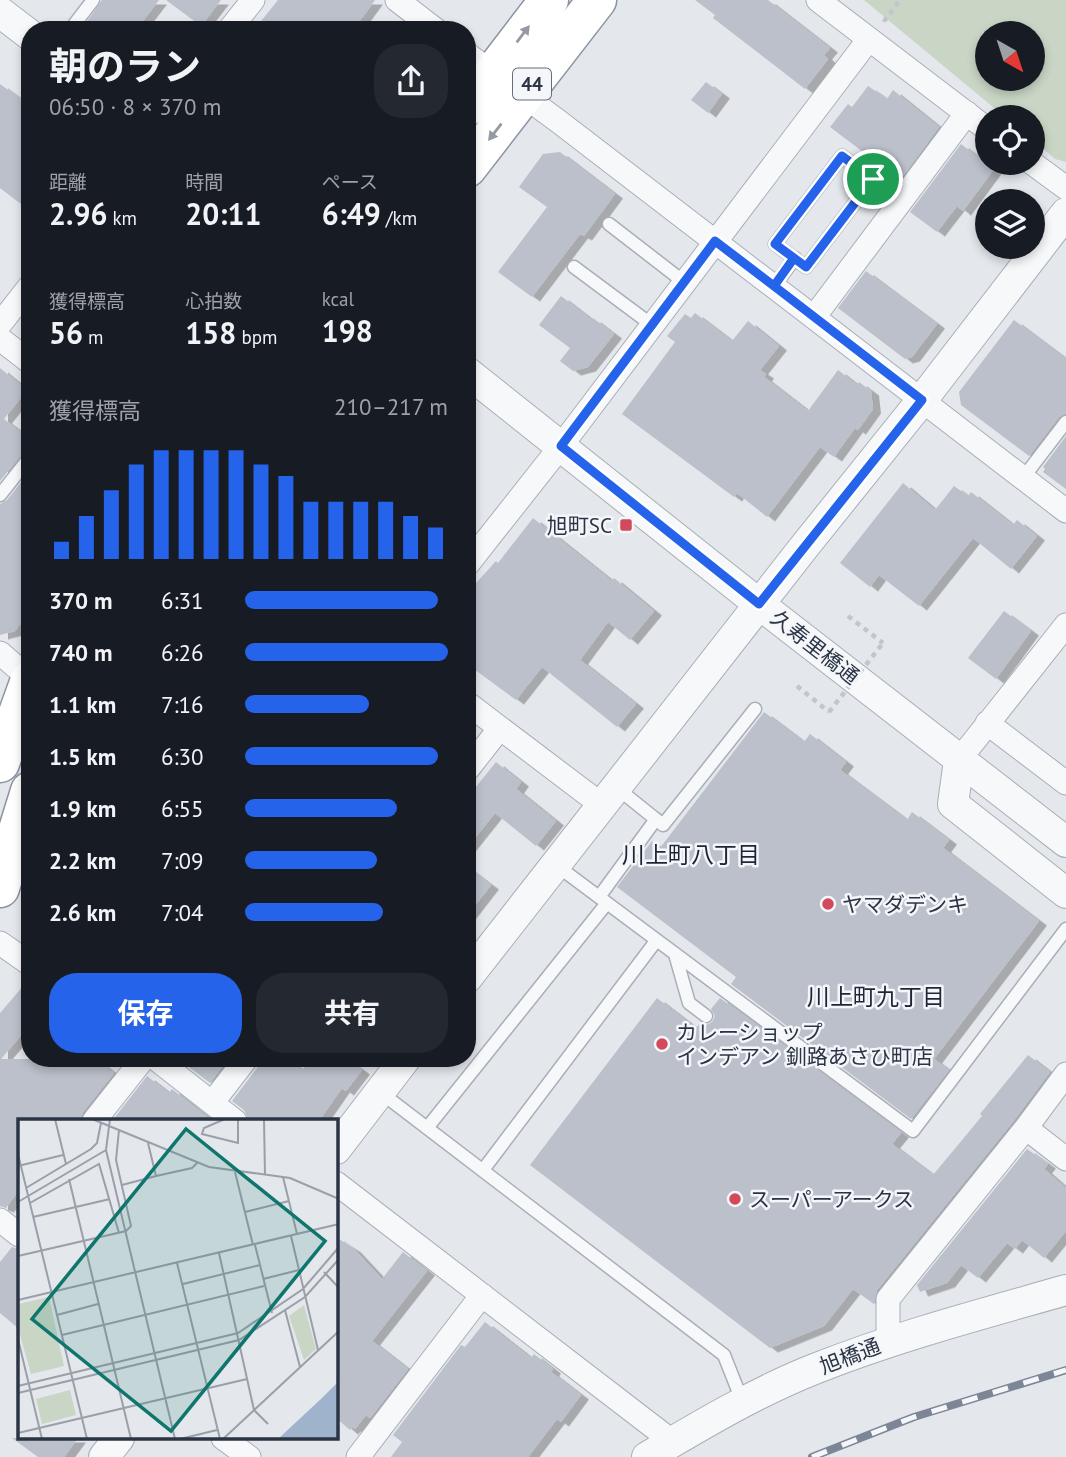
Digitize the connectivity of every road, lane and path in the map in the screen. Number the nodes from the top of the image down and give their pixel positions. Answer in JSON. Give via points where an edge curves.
{"nodes":[{"id":1,"x":93,"y":0,"type":"edge"},
{"id":2,"x":253,"y":0,"type":"edge"},
{"id":3,"x":397,"y":0,"type":"edge"},
{"id":4,"x":549,"y":0,"type":"edge"},
{"id":5,"x":597,"y":0,"type":"edge"},
{"id":6,"x":818,"y":0,"type":"edge"},
{"id":7,"x":900,"y":0,"type":"edge"},
{"id":8,"x":0,"y":12,"type":"edge"},
{"id":9,"x":876,"y":13,"type":"dead end"},
{"id":10,"x":77,"y":21,"type":"edge"},
{"id":11,"x":236,"y":21,"type":"edge"},
{"id":12,"x":424,"y":21,"type":"edge"},
{"id":13,"x":21,"y":28,"type":"edge"},
{"id":14,"x":869,"y":39,"type":"junction"},
{"id":15,"x":480,"y":63,"type":"edge"},
{"id":16,"x":523,"y":95,"type":"junction"},
{"id":17,"x":967,"y":113,"type":"junction"},
{"id":18,"x":975,"y":119,"type":"edge"},
{"id":19,"x":476,"y":156,"type":"edge"},
{"id":20,"x":1045,"y":173,"type":"edge"},
{"id":21,"x":1066,"y":188,"type":"edge"},
{"id":22,"x":1066,"y":213,"type":"edge"},
{"id":23,"x":609,"y":224,"type":"dead end"},
{"id":24,"x":715,"y":241,"type":"junction"},
{"id":25,"x":794,"y":258,"type":"junction"},
{"id":26,"x":575,"y":267,"type":"dead end"},
{"id":27,"x":684,"y":282,"type":"junction"},
{"id":28,"x":774,"y":286,"type":"junction"},
{"id":29,"x":21,"y":297,"type":"edge"},
{"id":30,"x":814,"y":317,"type":"junction"},
{"id":31,"x":0,"y":324,"type":"edge"},
{"id":32,"x":652,"y":325,"type":"junction"},
{"id":33,"x":0,"y":339,"type":"edge"},
{"id":34,"x":21,"y":355,"type":"edge"},
{"id":35,"x":476,"y":379,"type":"edge"},
{"id":36,"x":922,"y":400,"type":"junction"},
{"id":37,"x":1066,"y":422,"type":"edge"},
{"id":38,"x":561,"y":446,"type":"junction"},
{"id":39,"x":21,"y":468,"type":"edge"},
{"id":40,"x":1023,"y":478,"type":"junction"},
{"id":41,"x":0,"y":495,"type":"edge"},
{"id":42,"x":1066,"y":511,"type":"edge"},
{"id":43,"x":476,"y":554,"type":"edge"},
{"id":44,"x":759,"y":604,"type":"junction"},
{"id":45,"x":848,"y":616,"type":"dead end"},
{"id":46,"x":1066,"y":625,"type":"edge"},
{"id":47,"x":0,"y":653,"type":"edge"},
{"id":48,"x":21,"y":672,"type":"edge"},
{"id":49,"x":797,"y":686,"type":"dead end"},
{"id":50,"x":21,"y":705,"type":"edge"},
{"id":51,"x":755,"y":709,"type":"dead end"},
{"id":52,"x":476,"y":710,"type":"edge"},
{"id":53,"x":987,"y":723,"type":"junction"},
{"id":54,"x":500,"y":728,"type":"junction"},
{"id":55,"x":476,"y":759,"type":"edge"},
{"id":56,"x":959,"y":760,"type":"junction"},
{"id":57,"x":0,"y":763,"type":"edge"},
{"id":58,"x":1066,"y":783,"type":"edge"},
{"id":59,"x":610,"y":797,"type":"junction"},
{"id":60,"x":656,"y":819,"type":"junction"},
{"id":61,"x":21,"y":820,"type":"edge"},
{"id":62,"x":1066,"y":842,"type":"edge"},
{"id":63,"x":556,"y":865,"type":"junction"},
{"id":64,"x":0,"y":888,"type":"edge"},
{"id":65,"x":1066,"y":893,"type":"edge"},
{"id":66,"x":603,"y":900,"type":"junction"},
{"id":67,"x":1066,"y":929,"type":"edge"},
{"id":68,"x":656,"y":942,"type":"junction"},
{"id":69,"x":0,"y":943,"type":"edge"},
{"id":70,"x":675,"y":954,"type":"junction"},
{"id":71,"x":21,"y":958,"type":"edge"},
{"id":72,"x":476,"y":967,"type":"edge"},
{"id":73,"x":705,"y":1016,"type":"dead end"},
{"id":74,"x":476,"y":1065,"type":"edge"},
{"id":75,"x":137,"y":1067,"type":"edge"},
{"id":76,"x":166,"y":1067,"type":"edge"},
{"id":77,"x":240,"y":1067,"type":"edge"},
{"id":78,"x":399,"y":1067,"type":"edge"},
{"id":79,"x":475,"y":1067,"type":"edge"},
{"id":80,"x":1066,"y":1074,"type":"edge"},
{"id":81,"x":380,"y":1092,"type":"junction"},
{"id":82,"x":212,"y":1103,"type":"junction"},
{"id":83,"x":96,"y":1119,"type":"edge"},
{"id":84,"x":232,"y":1119,"type":"edge"},
{"id":85,"x":428,"y":1128,"type":"junction"},
{"id":86,"x":1026,"y":1128,"type":"junction"},
{"id":87,"x":338,"y":1146,"type":"edge"},
{"id":88,"x":1066,"y":1159,"type":"edge"},
{"id":89,"x":483,"y":1170,"type":"junction"},
{"id":90,"x":338,"y":1185,"type":"edge"},
{"id":91,"x":1066,"y":1290,"type":"edge"},
{"id":92,"x":482,"y":1295,"type":"junction"},
{"id":93,"x":888,"y":1342,"type":"junction"},
{"id":94,"x":743,"y":1403,"type":"junction"},
{"id":95,"x":117,"y":1440,"type":"edge"},
{"id":96,"x":226,"y":1440,"type":"edge"},
{"id":97,"x":673,"y":1442,"type":"junction"},
{"id":98,"x":104,"y":1457,"type":"edge"},
{"id":99,"x":248,"y":1457,"type":"edge"},
{"id":100,"x":358,"y":1457,"type":"edge"},
{"id":101,"x":647,"y":1457,"type":"edge"}],
"edges":[{"from":1,"to":10,"type":"lane"},
{"from":2,"to":11,"type":"street"},
{"from":3,"to":12,"type":"street"},
{"from":15,"to":4,"type":"highway","number":"44","one_way":true},
{"from":5,"to":16,"type":"highway","number":"44"},
{"from":6,"to":14,"type":"street"},
{"from":7,"to":9,"type":"path","via":[[885,20]]},
{"from":8,"to":13,"type":"street"},
{"from":14,"to":17,"type":"street"},
{"from":14,"to":24,"type":"street"},
{"from":15,"to":16,"type":"street"},
{"from":16,"to":19,"type":"highway","number":"44","one_way":true},
{"from":16,"to":24,"type":"street"},
{"from":17,"to":18,"type":"street"},
{"from":17,"to":30,"type":"street"},
{"from":20,"to":21,"type":"street"},
{"from":22,"to":36,"type":"street"},
{"from":23,"to":27,"type":"lane"},
{"from":24,"to":27,"type":"street"},
{"from":24,"to":28,"type":"street"},
{"from":25,"to":25,"type":"lane","via":[[775,244],[842,156],[873,179],[806,267]]},
{"from":25,"to":28,"type":"lane"},
{"from":26,"to":32,"type":"lane"},
{"from":27,"to":32,"type":"street"},
{"from":28,"to":30,"type":"street"},
{"from":29,"to":31,"type":"street"},
{"from":30,"to":36,"type":"street"},
{"from":32,"to":38,"type":"street"},
{"from":33,"to":34,"type":"street"},
{"from":35,"to":38,"type":"street","name":"久寿里橋通"},
{"from":36,"to":40,"type":"street"},
{"from":36,"to":44,"type":"street"},
{"from":37,"to":40,"type":"lane"},
{"from":38,"to":43,"type":"street"},
{"from":38,"to":44,"type":"street","name":"久寿里橋通"},
{"from":39,"to":41,"type":"lane"},
{"from":40,"to":42,"type":"street"},
{"from":44,"to":56,"type":"street","name":"久寿里橋通"},
{"from":44,"to":59,"type":"street"},
{"from":45,"to":49,"type":"path","bridge":true,"via":[[883,643],[829,712]]},
{"from":46,"to":53,"type":"street"},
{"from":47,"to":48,"type":"street"},
{"from":50,"to":57,"type":"highway"},
{"from":51,"to":60,"type":"lane","via":[[663,825]]},
{"from":52,"to":54,"type":"street"},
{"from":53,"to":56,"type":"street"},
{"from":53,"to":58,"type":"street"},
{"from":54,"to":55,"type":"street"},
{"from":54,"to":59,"type":"street"},
{"from":56,"to":62,"type":"street","name":"久寿里橋通"},
{"from":56,"to":65,"type":"street","via":[[953,804]]},
{"from":59,"to":60,"type":"lane"},
{"from":59,"to":63,"type":"street"},
{"from":60,"to":66,"type":"lane"},
{"from":61,"to":64,"type":"highway"},
{"from":63,"to":66,"type":"lane"},
{"from":63,"to":72,"type":"street"},
{"from":66,"to":68,"type":"lane"},
{"from":66,"to":74,"type":"lane"},
{"from":67,"to":70,"type":"lane","via":[[913,1131]]},
{"from":68,"to":70,"type":"lane"},
{"from":68,"to":89,"type":"lane"},
{"from":69,"to":71,"type":"street"},
{"from":70,"to":73,"type":"lane","via":[[689,1003]]},
{"from":75,"to":83,"type":"street"},
{"from":76,"to":82,"type":"street"},
{"from":77,"to":82,"type":"street"},
{"from":78,"to":81,"type":"street"},
{"from":79,"to":85,"type":"lane"},
{"from":80,"to":86,"type":"street"},
{"from":81,"to":85,"type":"lane"},
{"from":81,"to":87,"type":"street"},
{"from":82,"to":84,"type":"street"},
{"from":85,"to":89,"type":"lane"},
{"from":86,"to":88,"type":"street"},
{"from":86,"to":93,"type":"street","via":[[888,1299]]},
{"from":89,"to":94,"type":"lane","via":[[724,1354]]},
{"from":90,"to":92,"type":"street"},
{"from":91,"to":93,"type":"street","name":"旭橋通"},
{"from":92,"to":97,"type":"street"},
{"from":92,"to":100,"type":"street"},
{"from":93,"to":94,"type":"street","name":"旭橋通","via":[[814,1369]]},
{"from":94,"to":97,"type":"street","name":"旭橋通"},
{"from":95,"to":98,"type":"street"},
{"from":96,"to":99,"type":"street"},
{"from":97,"to":101,"type":"street","name":"旭橋通"}]}
